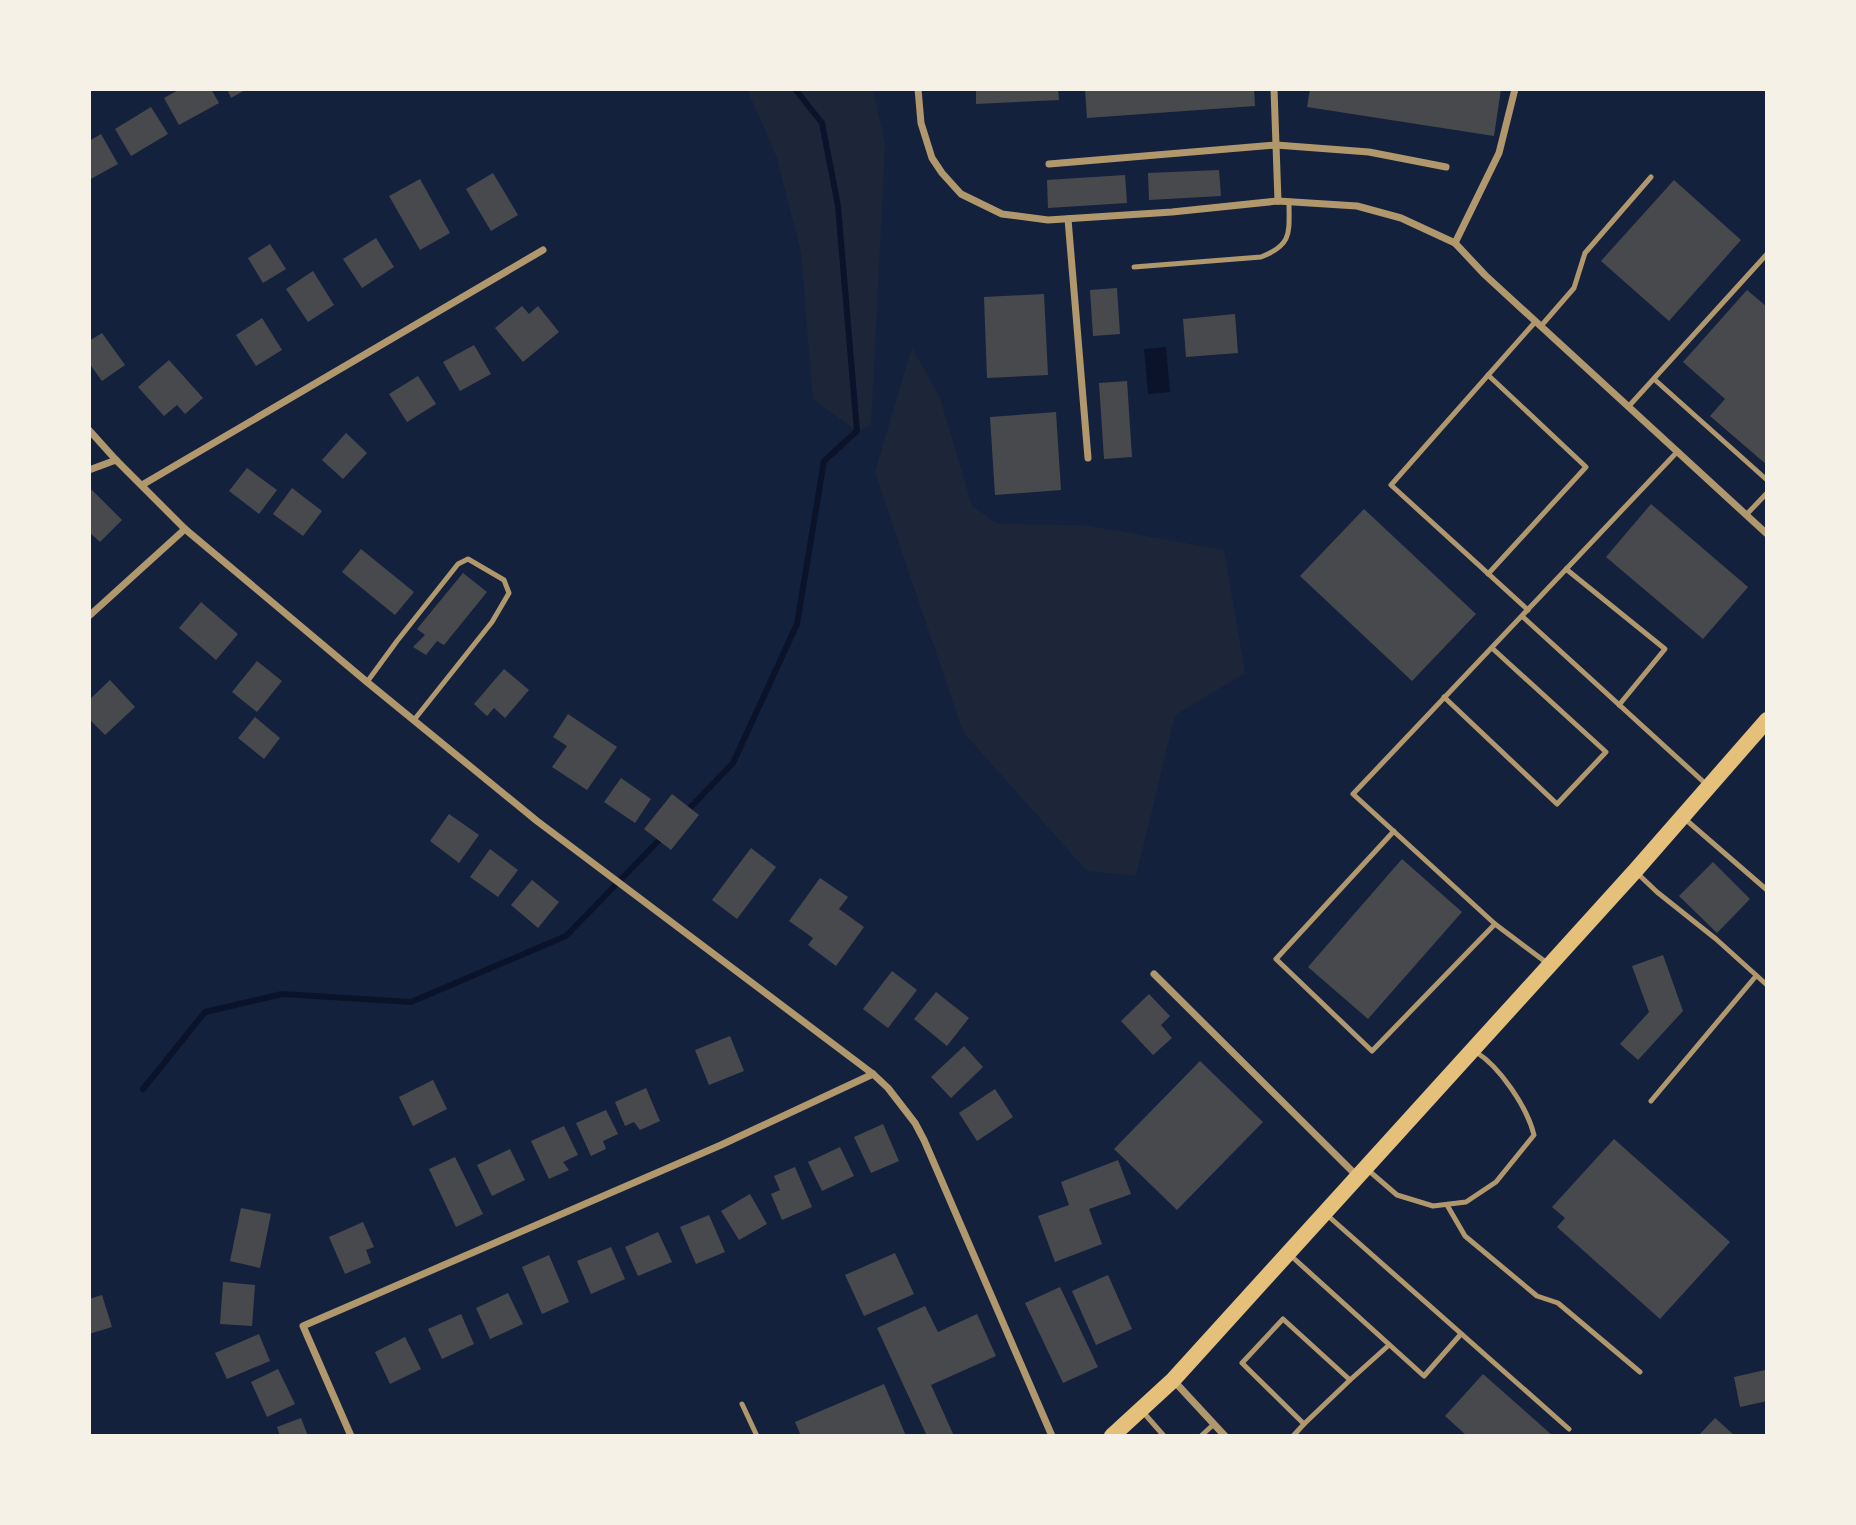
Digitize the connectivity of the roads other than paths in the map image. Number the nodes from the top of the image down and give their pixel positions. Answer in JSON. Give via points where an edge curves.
{"nodes":[{"id":1,"x":919,"y":89,"type":"edge"},
{"id":2,"x":1274,"y":89,"type":"edge"},
{"id":3,"x":1515,"y":89,"type":"edge"},
{"id":4,"x":1276,"y":145,"type":"junction"},
{"id":5,"x":1049,"y":164,"type":"dead end"},
{"id":6,"x":1446,"y":167,"type":"dead end"},
{"id":7,"x":1651,"y":177,"type":"dead end"},
{"id":8,"x":1278,"y":201,"type":"junction"},
{"id":9,"x":1289,"y":201,"type":"junction"},
{"id":10,"x":1068,"y":219,"type":"junction"},
{"id":11,"x":1455,"y":243,"type":"junction"},
{"id":12,"x":543,"y":250,"type":"dead end"},
{"id":13,"x":1767,"y":254,"type":"edge"},
{"id":14,"x":1134,"y":267,"type":"dead end"},
{"id":15,"x":1539,"y":323,"type":"junction"},
{"id":16,"x":1488,"y":375,"type":"junction"},
{"id":17,"x":1654,"y":379,"type":"junction"},
{"id":18,"x":1629,"y":406,"type":"junction"},
{"id":19,"x":89,"y":430,"type":"edge"},
{"id":20,"x":1678,"y":450,"type":"junction"},
{"id":21,"x":1088,"y":458,"type":"dead end"},
{"id":22,"x":116,"y":460,"type":"junction"},
{"id":23,"x":89,"y":470,"type":"edge"},
{"id":24,"x":1767,"y":480,"type":"edge"},
{"id":25,"x":142,"y":485,"type":"junction"},
{"id":26,"x":1767,"y":493,"type":"edge"},
{"id":27,"x":1746,"y":515,"type":"junction"},
{"id":28,"x":185,"y":529,"type":"junction"},
{"id":29,"x":1767,"y":534,"type":"edge"},
{"id":30,"x":1566,"y":569,"type":"junction"},
{"id":31,"x":1488,"y":573,"type":"junction"},
{"id":32,"x":1528,"y":610,"type":"junction"},
{"id":33,"x":89,"y":616,"type":"edge"},
{"id":34,"x":1522,"y":617,"type":"junction"},
{"id":35,"x":1492,"y":648,"type":"junction"},
{"id":36,"x":367,"y":682,"type":"junction"},
{"id":37,"x":1444,"y":697,"type":"junction"},
{"id":38,"x":1619,"y":705,"type":"junction"},
{"id":39,"x":414,"y":720,"type":"junction"},
{"id":40,"x":1767,"y":720,"type":"edge"},
{"id":41,"x":1710,"y":787,"type":"junction"},
{"id":42,"x":1683,"y":817,"type":"junction"},
{"id":43,"x":1394,"y":831,"type":"junction"},
{"id":44,"x":1635,"y":871,"type":"junction"},
{"id":45,"x":1767,"y":890,"type":"edge"},
{"id":46,"x":1495,"y":924,"type":"junction"},
{"id":47,"x":1549,"y":965,"type":"junction"},
{"id":48,"x":1154,"y":975,"type":"dead end"},
{"id":49,"x":1756,"y":976,"type":"junction"},
{"id":50,"x":1767,"y":985,"type":"edge"},
{"id":51,"x":1473,"y":1050,"type":"junction"},
{"id":52,"x":873,"y":1074,"type":"junction"},
{"id":53,"x":1651,"y":1101,"type":"dead end"},
{"id":54,"x":1362,"y":1172,"type":"junction"},
{"id":55,"x":1447,"y":1205,"type":"junction"},
{"id":56,"x":1325,"y":1213,"type":"junction"},
{"id":57,"x":1288,"y":1253,"type":"junction"},
{"id":58,"x":1461,"y":1334,"type":"junction"},
{"id":59,"x":1389,"y":1345,"type":"junction"},
{"id":60,"x":1640,"y":1372,"type":"dead end"},
{"id":61,"x":1173,"y":1380,"type":"junction"},
{"id":62,"x":1350,"y":1380,"type":"junction"},
{"id":63,"x":742,"y":1404,"type":"dead end"},
{"id":64,"x":1141,"y":1410,"type":"junction"},
{"id":65,"x":1214,"y":1424,"type":"junction"},
{"id":66,"x":1304,"y":1424,"type":"junction"},
{"id":67,"x":1569,"y":1429,"type":"dead end"},
{"id":68,"x":1163,"y":1435,"type":"edge"},
{"id":69,"x":351,"y":1436,"type":"edge"},
{"id":70,"x":757,"y":1436,"type":"edge"},
{"id":71,"x":1052,"y":1436,"type":"edge"},
{"id":72,"x":1112,"y":1436,"type":"edge"},
{"id":73,"x":1201,"y":1436,"type":"edge"},
{"id":74,"x":1225,"y":1436,"type":"edge"},
{"id":75,"x":1293,"y":1436,"type":"edge"}],
"edges":[{"from":1,"to":10,"type":"street","via":[[921,123],[932,158],[961,194],[1002,214]]},
{"from":2,"to":4,"type":"street"},
{"from":3,"to":11,"type":"street","via":[[1499,153]]},
{"from":4,"to":5,"type":"street"},
{"from":4,"to":6,"type":"street","via":[[1369,152]]},
{"from":4,"to":8,"type":"street"},
{"from":7,"to":15,"type":"lane","via":[[1585,253],[1574,288]]},
{"from":8,"to":9,"type":"street"},
{"from":8,"to":10,"type":"street"},
{"from":9,"to":11,"type":"street","via":[[1357,206],[1401,218]]},
{"from":9,"to":14,"type":"lane","via":[[1286,239],[1278,251],[1261,257]]},
{"from":10,"to":21,"type":"street"},
{"from":11,"to":15,"type":"street"},
{"from":12,"to":25,"type":"street"},
{"from":13,"to":17,"type":"lane"},
{"from":15,"to":16,"type":"lane"},
{"from":15,"to":18,"type":"street"},
{"from":16,"to":31,"type":"lane","via":[[1391,485]]},
{"from":16,"to":31,"type":"lane","via":[[1586,467]]},
{"from":17,"to":18,"type":"lane"},
{"from":17,"to":24,"type":"lane"},
{"from":18,"to":20,"type":"street"},
{"from":19,"to":22,"type":"street"},
{"from":20,"to":27,"type":"street"},
{"from":20,"to":30,"type":"lane"},
{"from":22,"to":23,"type":"street"},
{"from":22,"to":25,"type":"street"},
{"from":25,"to":28,"type":"street"},
{"from":26,"to":27,"type":"lane"},
{"from":27,"to":29,"type":"street"},
{"from":28,"to":33,"type":"street"},
{"from":28,"to":36,"type":"street"},
{"from":30,"to":32,"type":"lane"},
{"from":30,"to":38,"type":"lane","via":[[1665,649]]},
{"from":31,"to":32,"type":"lane"},
{"from":32,"to":34,"type":"lane"},
{"from":34,"to":35,"type":"lane"},
{"from":34,"to":38,"type":"lane"},
{"from":35,"to":37,"type":"lane"},
{"from":35,"to":37,"type":"lane","via":[[1606,752],[1557,804]]},
{"from":36,"to":39,"type":"street"},
{"from":36,"to":39,"type":"lane","via":[[458,564],[468,559],[505,580],[509,593],[492,622]]},
{"from":37,"to":43,"type":"lane","via":[[1353,794]]},
{"from":38,"to":41,"type":"lane"},
{"from":39,"to":52,"type":"street","via":[[537,821]]},
{"from":40,"to":41,"type":"main road"},
{"from":41,"to":42,"type":"main road"},
{"from":42,"to":44,"type":"main road"},
{"from":42,"to":45,"type":"lane"},
{"from":43,"to":46,"type":"lane"},
{"from":43,"to":46,"type":"lane","via":[[1276,959],[1372,1051]]},
{"from":44,"to":47,"type":"main road"},
{"from":44,"to":49,"type":"lane"},
{"from":46,"to":47,"type":"lane"},
{"from":47,"to":51,"type":"main road"},
{"from":48,"to":54,"type":"street"},
{"from":49,"to":50,"type":"lane"},
{"from":49,"to":53,"type":"lane"},
{"from":51,"to":54,"type":"main road"},
{"from":51,"to":55,"type":"lane","via":[[1499,1072],[1531,1121],[1534,1135],[1496,1182],[1466,1202]]},
{"from":52,"to":69,"type":"street","via":[[303,1326]]},
{"from":52,"to":71,"type":"street","via":[[924,1140]]},
{"from":54,"to":55,"type":"lane","via":[[1397,1195],[1433,1206]]},
{"from":54,"to":56,"type":"main road"},
{"from":55,"to":60,"type":"lane","via":[[1465,1236],[1537,1296],[1558,1303]]},
{"from":56,"to":57,"type":"main road"},
{"from":56,"to":58,"type":"lane"},
{"from":57,"to":59,"type":"lane"},
{"from":57,"to":61,"type":"main road"},
{"from":58,"to":59,"type":"lane","via":[[1424,1376]]},
{"from":58,"to":67,"type":"lane"},
{"from":59,"to":62,"type":"lane"},
{"from":61,"to":64,"type":"main road"},
{"from":61,"to":65,"type":"street"},
{"from":62,"to":66,"type":"lane"},
{"from":62,"to":66,"type":"lane","via":[[1283,1319],[1242,1363]]},
{"from":63,"to":70,"type":"lane"},
{"from":64,"to":68,"type":"lane"},
{"from":64,"to":72,"type":"main road"},
{"from":65,"to":73,"type":"lane"},
{"from":65,"to":74,"type":"street"},
{"from":66,"to":75,"type":"lane"}]}
